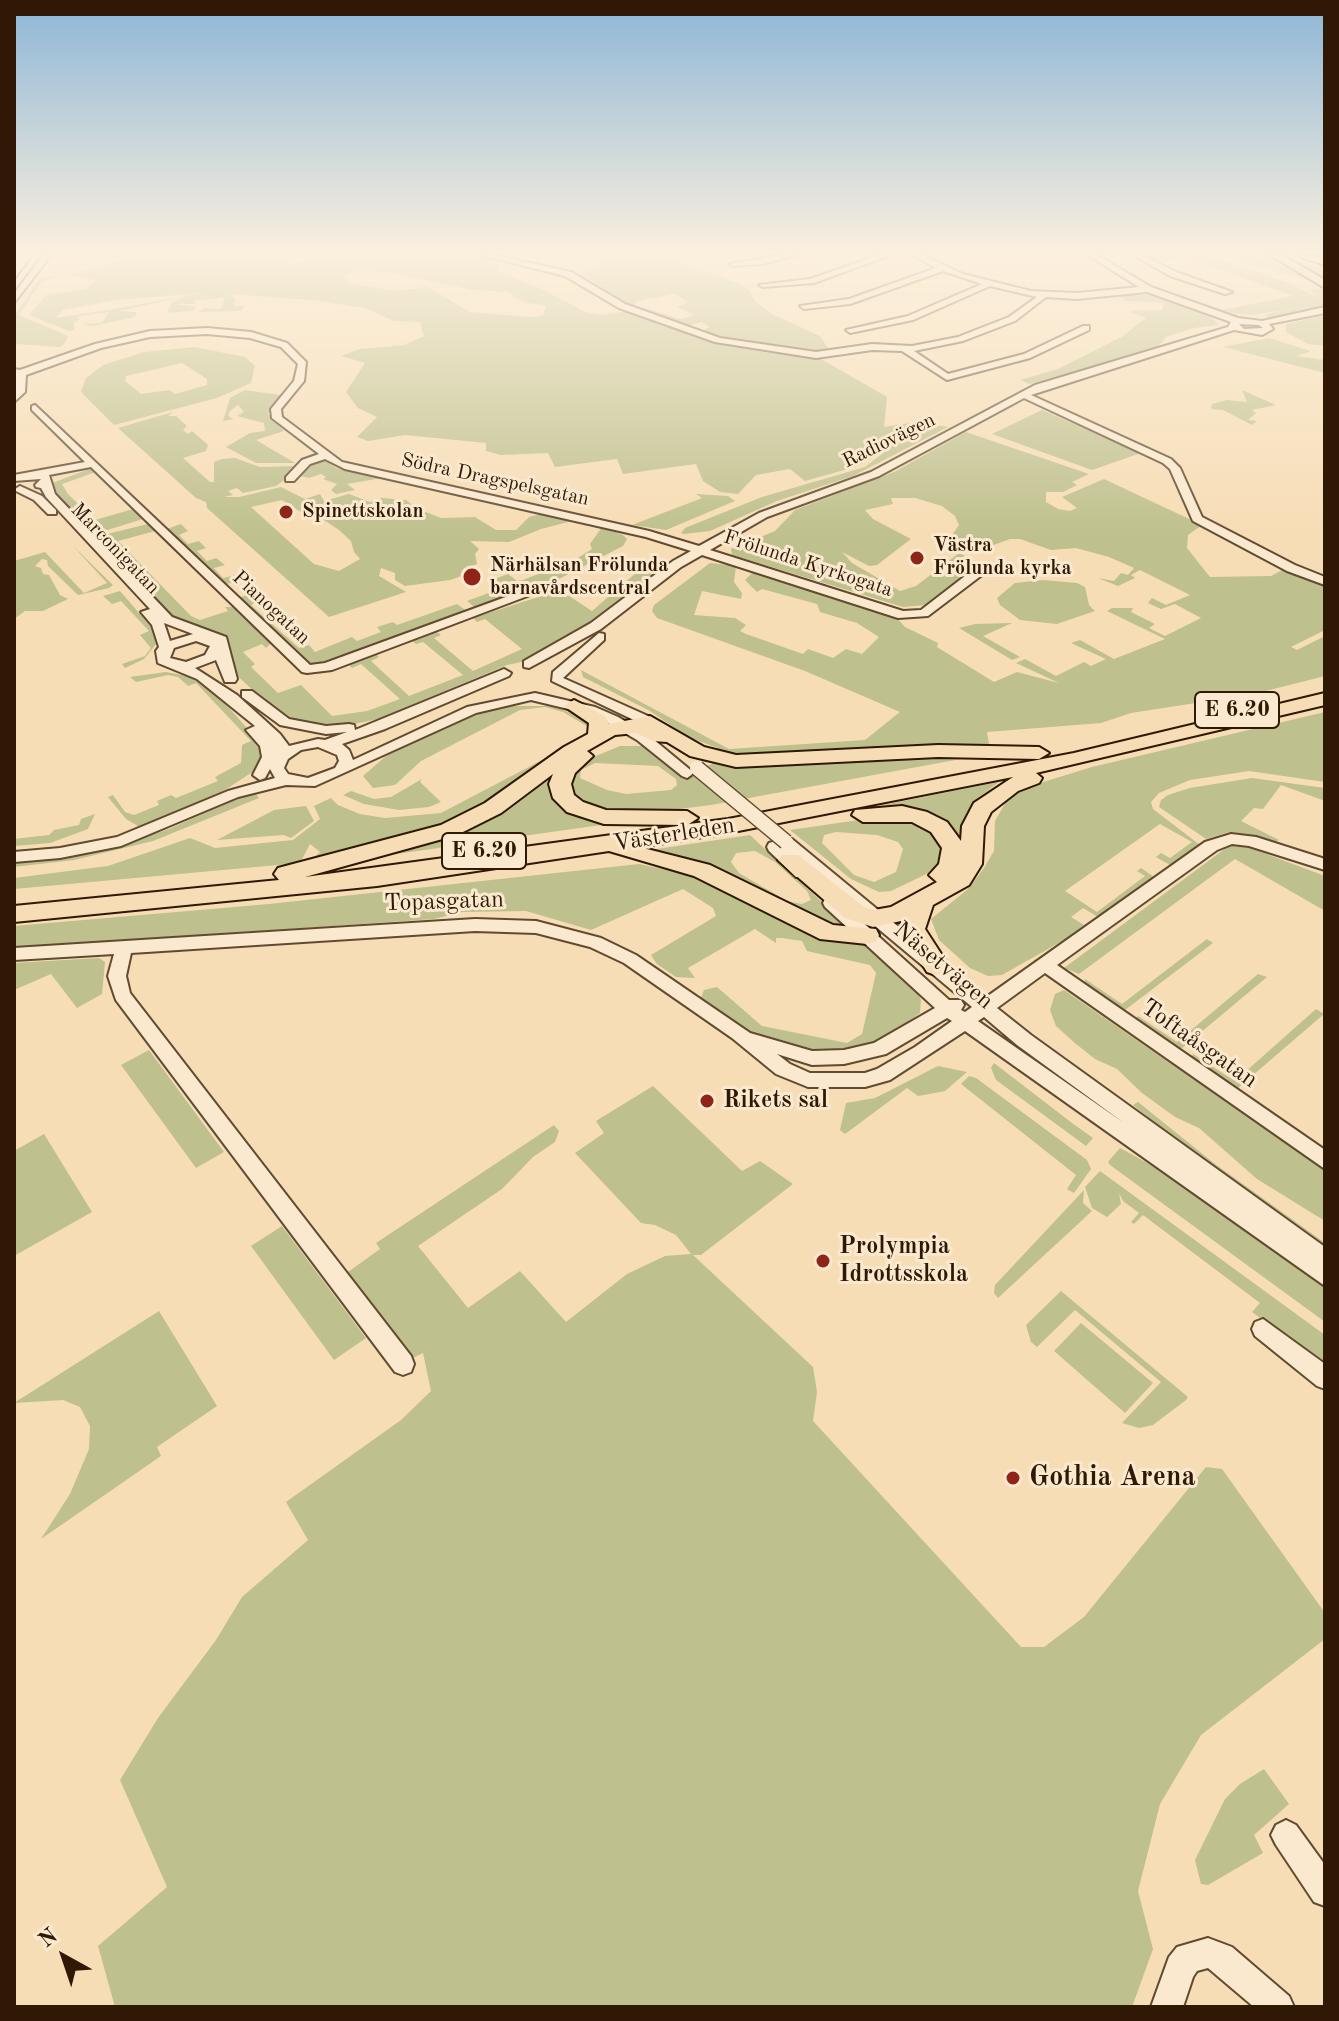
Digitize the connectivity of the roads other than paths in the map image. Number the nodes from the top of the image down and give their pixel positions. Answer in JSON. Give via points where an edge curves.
{"nodes":[{"id":1,"x":89,"y":349,"type":"edge"},
{"id":2,"x":289,"y":349,"type":"edge"},
{"id":3,"x":777,"y":349,"type":"edge"},
{"id":4,"x":856,"y":349,"type":"edge"},
{"id":5,"x":905,"y":349,"type":"edge"},
{"id":6,"x":1041,"y":349,"type":"edge"},
{"id":7,"x":1166,"y":349,"type":"edge"},
{"id":8,"x":1176,"y":349,"type":"edge"},
{"id":9,"x":1142,"y":358,"type":"junction"},
{"id":10,"x":18,"y":372,"type":"edge"},
{"id":11,"x":15,"y":393,"type":"edge"},
{"id":12,"x":1022,"y":394,"type":"junction"},
{"id":13,"x":35,"y":408,"type":"dead end"},
{"id":14,"x":327,"y":455,"type":"junction"},
{"id":15,"x":14,"y":461,"type":"edge"},
{"id":16,"x":92,"y":464,"type":"junction"},
{"id":17,"x":41,"y":478,"type":"junction"},
{"id":18,"x":290,"y":479,"type":"dead end"},
{"id":19,"x":15,"y":482,"type":"edge"},
{"id":20,"x":701,"y":551,"type":"junction"},
{"id":21,"x":982,"y":569,"type":"dead end"},
{"id":22,"x":1325,"y":581,"type":"edge"},
{"id":23,"x":548,"y":586,"type":"dead end"},
{"id":24,"x":201,"y":635,"type":"junction"},
{"id":25,"x":166,"y":648,"type":"junction"},
{"id":26,"x":218,"y":649,"type":"junction"},
{"id":27,"x":529,"y":664,"type":"junction"},
{"id":28,"x":180,"y":666,"type":"junction"},
{"id":29,"x":504,"y":673,"type":"junction"},
{"id":30,"x":559,"y":678,"type":"junction"},
{"id":31,"x":227,"y":687,"type":"junction"},
{"id":32,"x":1325,"y":687,"type":"edge"},
{"id":33,"x":247,"y":694,"type":"junction"},
{"id":34,"x":530,"y":698,"type":"junction"},
{"id":35,"x":1325,"y":699,"type":"edge"},
{"id":36,"x":574,"y":706,"type":"junction"},
{"id":37,"x":408,"y":715,"type":"junction"},
{"id":38,"x":634,"y":722,"type":"junction"},
{"id":39,"x":597,"y":736,"type":"junction"},
{"id":40,"x":659,"y":742,"type":"junction"},
{"id":41,"x":323,"y":743,"type":"junction"},
{"id":42,"x":1039,"y":753,"type":"junction"},
{"id":43,"x":1074,"y":759,"type":"junction"},
{"id":44,"x":280,"y":760,"type":"junction"},
{"id":45,"x":341,"y":771,"type":"junction"},
{"id":46,"x":260,"y":775,"type":"junction"},
{"id":47,"x":287,"y":780,"type":"junction"},
{"id":48,"x":687,"y":818,"type":"junction"},
{"id":49,"x":171,"y":822,"type":"junction"},
{"id":50,"x":728,"y":826,"type":"junction"},
{"id":51,"x":603,"y":846,"type":"junction"},
{"id":52,"x":783,"y":850,"type":"junction"},
{"id":53,"x":14,"y":857,"type":"edge"},
{"id":54,"x":1325,"y":865,"type":"edge"},
{"id":55,"x":279,"y":876,"type":"junction"},
{"id":56,"x":856,"y":899,"type":"junction"},
{"id":57,"x":14,"y":900,"type":"edge"},
{"id":58,"x":922,"y":902,"type":"junction"},
{"id":59,"x":14,"y":914,"type":"edge"},
{"id":60,"x":873,"y":927,"type":"junction"},
{"id":61,"x":124,"y":947,"type":"junction"},
{"id":62,"x":14,"y":954,"type":"edge"},
{"id":63,"x":1045,"y":965,"type":"junction"},
{"id":64,"x":936,"y":966,"type":"junction"},
{"id":65,"x":978,"y":1003,"type":"junction"},
{"id":66,"x":946,"y":1008,"type":"junction"},
{"id":67,"x":964,"y":1021,"type":"junction"},
{"id":68,"x":738,"y":1033,"type":"junction"},
{"id":69,"x":1325,"y":1161,"type":"edge"},
{"id":70,"x":1325,"y":1259,"type":"edge"},
{"id":71,"x":1325,"y":1276,"type":"edge"},
{"id":72,"x":1263,"y":1329,"type":"dead end"},
{"id":73,"x":403,"y":1364,"type":"dead end"},
{"id":74,"x":1325,"y":1378,"type":"edge"},
{"id":75,"x":1286,"y":1835,"type":"dead end"},
{"id":76,"x":1325,"y":1891,"type":"edge"},
{"id":77,"x":1167,"y":2007,"type":"edge"},
{"id":78,"x":1278,"y":2007,"type":"edge"}],
"edges":[{"from":1,"to":10,"type":"street","name":"Södra Dragspelsgatan"},
{"from":2,"to":14,"type":"street","name":"Södra Dragspelsgatan","via":[[304,367],[278,404],[277,418]]},
{"from":3,"to":4,"type":"street","via":[[816,355]]},
{"from":5,"to":6,"type":"street","via":[[947,377]]},
{"from":7,"to":9,"type":"street","name":"Radiovägen"},
{"from":8,"to":9,"type":"street","name":"Radiovägen"},
{"from":9,"to":12,"type":"street","name":"Radiovägen"},
{"from":10,"to":11,"type":"street"},
{"from":12,"to":20,"type":"street","name":"Radiovägen","via":[[887,468],[767,513]]},
{"from":12,"to":22,"type":"street","via":[[1167,461],[1197,519]]},
{"from":13,"to":16,"type":"street","name":"Pianogatan"},
{"from":14,"to":18,"type":"street","via":[[306,462]]},
{"from":14,"to":20,"type":"street","name":"Södra Dragspelsgatan","via":[[349,467],[591,519]]},
{"from":15,"to":17,"type":"street","name":"Marconigatan"},
{"from":16,"to":17,"type":"street"},
{"from":16,"to":23,"type":"street","name":"Pianogatan","via":[[307,669],[327,667]]},
{"from":17,"to":19,"type":"street"},
{"from":17,"to":24,"type":"street","name":"Marconigatan","via":[[50,495],[167,620]]},
{"from":19,"to":25,"type":"street","name":"Marconigatan","via":[[38,498],[123,585],[158,624]]},
{"from":20,"to":21,"type":"street","name":"Frölunda Kyrkogata","via":[[908,616],[924,613]]},
{"from":20,"to":27,"type":"street","name":"Radiovägen","via":[[577,639]]},
{"from":20,"to":30,"type":"street","name":"Radiovägen","via":[[689,569],[583,648]]},
{"from":24,"to":25,"type":"street"},
{"from":24,"to":26,"type":"street"},
{"from":24,"to":31,"type":"street","name":"Marconigatan","via":[[224,644]]},
{"from":25,"to":28,"type":"street","name":"Marconigatan","via":[[163,660]]},
{"from":26,"to":28,"type":"street","via":[[207,661]]},
{"from":26,"to":31,"type":"street","name":"Marconigatan","via":[[216,665]]},
{"from":27,"to":29,"type":"street","name":"Radiovägen"},
{"from":27,"to":30,"type":"street","via":[[548,667]]},
{"from":28,"to":31,"type":"street","name":"Marconigatan"},
{"from":29,"to":34,"type":"street","via":[[501,688]]},
{"from":29,"to":37,"type":"street"},
{"from":30,"to":34,"type":"street","name":"Radiovägen","via":[[549,693]]},
{"from":30,"to":38,"type":"street"},
{"from":31,"to":33,"type":"street","name":"Marconigatan"},
{"from":31,"to":44,"type":"street","name":"Marconigatan","via":[[275,737],[282,747]]},
{"from":31,"to":46,"type":"street","name":"Marconigatan","via":[[226,701],[267,745],[269,757]]},
{"from":32,"to":42,"type":"highway","name":"Västerleden","number":"E 6.20"},
{"from":33,"to":37,"type":"street","name":"Marconigatan","via":[[285,722],[331,731]]},
{"from":33,"to":41,"type":"street","name":"Marconigatan","via":[[288,734]]},
{"from":34,"to":36,"type":"street"},
{"from":34,"to":45,"type":"street","via":[[472,710]]},
{"from":35,"to":43,"type":"highway","name":"Västerleden","number":"E 6.20"},
{"from":36,"to":38,"type":"street"},
{"from":36,"to":39,"type":"highway","via":[[598,720]]},
{"from":37,"to":41,"type":"street"},
{"from":38,"to":39,"type":"highway"},
{"from":38,"to":40,"type":"highway"},
{"from":38,"to":42,"type":"highway","via":[[697,752],[736,761],[938,751]]},
{"from":39,"to":55,"type":"highway","via":[[493,808],[449,830]]},
{"from":40,"to":48,"type":"highway","via":[[600,746],[565,770],[562,794],[580,810],[604,817]]},
{"from":40,"to":52,"type":"street","name":"Näsetvägen"},
{"from":41,"to":44,"type":"street","via":[[297,747]]},
{"from":41,"to":45,"type":"street","via":[[344,753]]},
{"from":42,"to":48,"type":"highway","name":"Västerleden","number":"E 6.20"},
{"from":43,"to":50,"type":"highway","name":"Västerleden","number":"E 6.20"},
{"from":43,"to":58,"type":"highway","via":[[993,797],[973,826],[967,872]]},
{"from":44,"to":46,"type":"street"},
{"from":44,"to":47,"type":"street","name":"Marconigatan","via":[[279,773]]},
{"from":45,"to":47,"type":"street","via":[[320,782]]},
{"from":46,"to":49,"type":"street"},
{"from":47,"to":49,"type":"street","via":[[233,794]]},
{"from":48,"to":55,"type":"highway","name":"Västerleden","number":"E 6.20"},
{"from":49,"to":53,"type":"street","via":[[90,848]]},
{"from":50,"to":51,"type":"highway","name":"Västerleden","number":"E 6.20"},
{"from":50,"to":56,"type":"highway","via":[[902,813],[930,822],[950,839],[954,856],[943,874],[886,903]]},
{"from":51,"to":59,"type":"highway","name":"Västerleden","number":"E 6.20","via":[[329,883]]},
{"from":51,"to":60,"type":"highway","via":[[702,870],[829,933]]},
{"from":52,"to":56,"type":"street","name":"Näsetvägen"},
{"from":52,"to":60,"type":"highway"},
{"from":54,"to":63,"type":"street","via":[[1250,841],[1223,841]]},
{"from":55,"to":57,"type":"highway","name":"Västerleden","number":"E 6.20"},
{"from":56,"to":60,"type":"street","name":"Näsetvägen"},
{"from":58,"to":60,"type":"highway"},
{"from":58,"to":64,"type":"highway","via":[[913,930]]},
{"from":60,"to":64,"type":"street","name":"Näsetvägen"},
{"from":60,"to":66,"type":"street","name":"Näsetvägen"},
{"from":61,"to":62,"type":"street","name":"Topasgatan"},
{"from":61,"to":68,"type":"street","name":"Topasgatan","via":[[475,925],[536,927],[595,942],[630,959]]},
{"from":61,"to":73,"type":"street","via":[[117,976],[122,995]]},
{"from":63,"to":65,"type":"street"},
{"from":63,"to":69,"type":"street","name":"Toftaåsgatan"},
{"from":64,"to":65,"type":"street","name":"Näsetvägen"},
{"from":65,"to":66,"type":"street","name":"Topasgatan"},
{"from":65,"to":67,"type":"street","name":"Topasgatan"},
{"from":65,"to":70,"type":"street","name":"Näsetvägen"},
{"from":66,"to":67,"type":"street","name":"Näsetvägen"},
{"from":66,"to":68,"type":"street","name":"Topasgatan","via":[[879,1049],[844,1057],[797,1055]]},
{"from":67,"to":68,"type":"street","name":"Topasgatan","via":[[900,1066],[846,1081],[798,1076]]},
{"from":67,"to":71,"type":"street","name":"Näsetvägen"},
{"from":72,"to":74,"type":"street"},
{"from":75,"to":76,"type":"street"},
{"from":77,"to":78,"type":"street","via":[[1180,1968],[1188,1958],[1208,1953]]}]}
